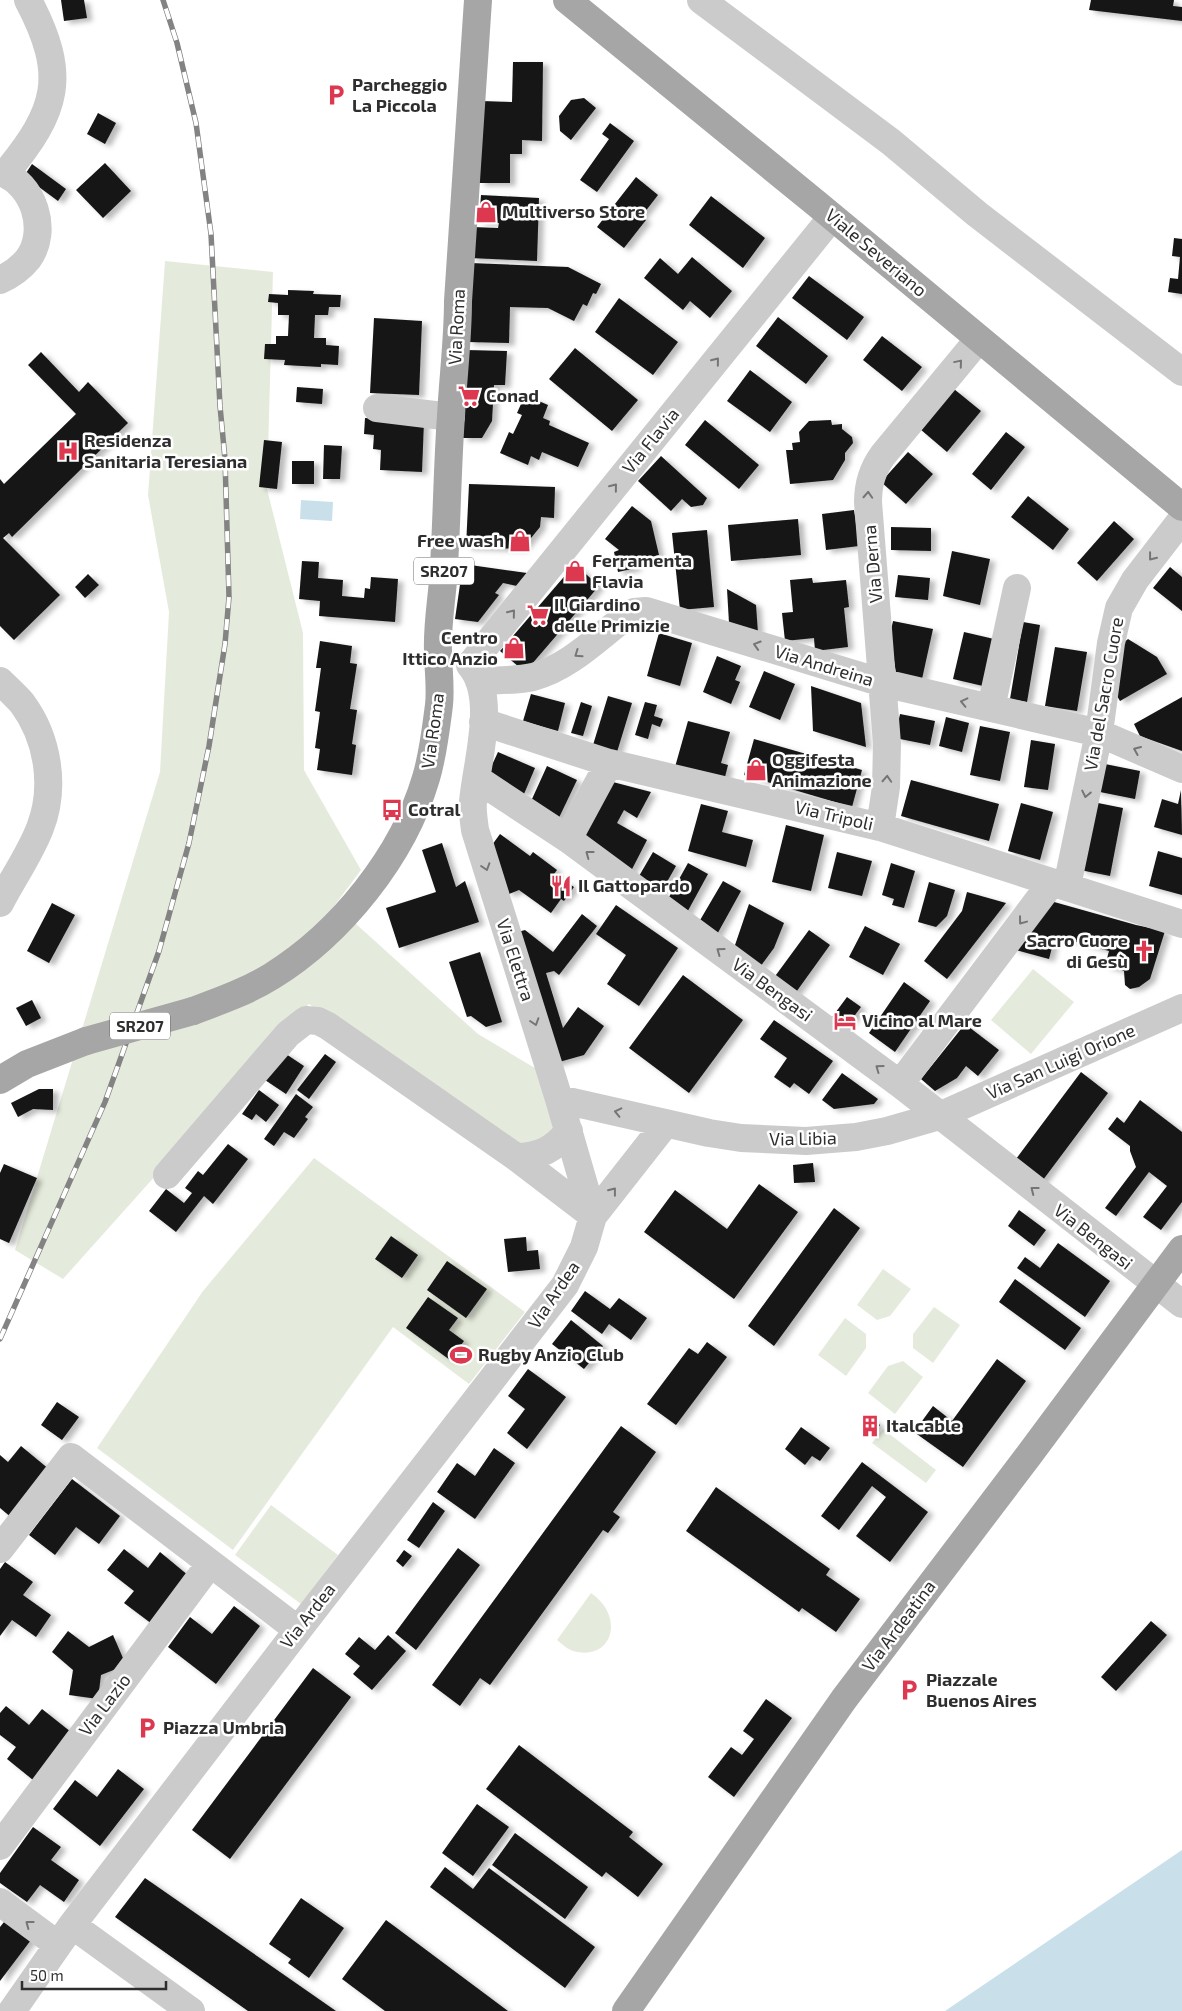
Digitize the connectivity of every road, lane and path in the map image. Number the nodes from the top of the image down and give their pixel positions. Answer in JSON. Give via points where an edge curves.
{"nodes":[{"id":1,"x":28,"y":0,"type":"edge"},
{"id":2,"x":567,"y":0,"type":"edge"},
{"id":3,"x":701,"y":0,"type":"edge"},
{"id":4,"x":481,"y":7,"type":"edge"},
{"id":5,"x":2,"y":173,"type":"edge"},
{"id":6,"x":832,"y":217,"type":"junction"},
{"id":7,"x":0,"y":280,"type":"edge"},
{"id":8,"x":979,"y":339,"type":"junction"},
{"id":9,"x":1182,"y":372,"type":"edge"},
{"id":10,"x":377,"y":408,"type":"dead end"},
{"id":11,"x":450,"y":417,"type":"junction"},
{"id":12,"x":1182,"y":507,"type":"edge"},
{"id":13,"x":1182,"y":519,"type":"edge"},
{"id":14,"x":1017,"y":588,"type":"dead end"},
{"id":15,"x":438,"y":649,"type":"junction"},
{"id":16,"x":475,"y":673,"type":"junction"},
{"id":17,"x":0,"y":681,"type":"edge"},
{"id":18,"x":882,"y":683,"type":"junction"},
{"id":19,"x":991,"y":708,"type":"junction"},
{"id":20,"x":483,"y":722,"type":"junction"},
{"id":21,"x":1099,"y":733,"type":"junction"},
{"id":22,"x":609,"y":763,"type":"junction"},
{"id":23,"x":1182,"y":769,"type":"edge"},
{"id":24,"x":477,"y":779,"type":"junction"},
{"id":25,"x":880,"y":827,"type":"junction"},
{"id":26,"x":568,"y":838,"type":"junction"},
{"id":27,"x":1059,"y":884,"type":"junction"},
{"id":28,"x":0,"y":903,"type":"edge"},
{"id":29,"x":1182,"y":924,"type":"edge"},
{"id":30,"x":1182,"y":1008,"type":"edge"},
{"id":31,"x":0,"y":1080,"type":"edge"},
{"id":32,"x":900,"y":1084,"type":"junction"},
{"id":33,"x":559,"y":1099,"type":"junction"},
{"id":34,"x":939,"y":1116,"type":"junction"},
{"id":35,"x":666,"y":1123,"type":"junction"},
{"id":36,"x":569,"y":1131,"type":"junction"},
{"id":37,"x":516,"y":1157,"type":"junction"},
{"id":38,"x":167,"y":1175,"type":"dead end"},
{"id":39,"x":593,"y":1216,"type":"junction"},
{"id":40,"x":1182,"y":1249,"type":"edge"},
{"id":41,"x":1155,"y":1285,"type":"junction"},
{"id":42,"x":1182,"y":1304,"type":"edge"},
{"id":43,"x":0,"y":1550,"type":"edge"},
{"id":44,"x":210,"y":1564,"type":"junction"},
{"id":45,"x":298,"y":1630,"type":"junction"},
{"id":46,"x":0,"y":1846,"type":"edge"},
{"id":47,"x":0,"y":1902,"type":"edge"},
{"id":48,"x":65,"y":1935,"type":"junction"},
{"id":49,"x":12,"y":2011,"type":"edge"},
{"id":50,"x":190,"y":2011,"type":"edge"},
{"id":51,"x":626,"y":2011,"type":"edge"}],
"edges":[{"from":1,"to":5,"type":"street","via":[[50,51],[52,89],[38,129],[22,153]]},
{"from":2,"to":6,"type":"main road","name":"Viale Severiano"},
{"from":3,"to":9,"type":"street","via":[[891,142],[977,214]]},
{"from":4,"to":11,"type":"main road","name":"Via Roma","number":"SR207"},
{"from":5,"to":7,"type":"street","via":[[21,185],[33,202],[38,221],[37,240],[28,259],[14,273]]},
{"from":6,"to":8,"type":"main road","name":"Viale Severiano"},
{"from":16,"to":6,"type":"street","name":"Via Flavia","one_way":true},
{"from":8,"to":12,"type":"main road","name":"Viale Severiano"},
{"from":18,"to":8,"type":"street","name":"Via Derna","one_way":true,"via":[[869,485],[883,455]]},
{"from":10,"to":11,"type":"street"},
{"from":11,"to":15,"type":"main road","name":"Via Roma","number":"SR207"},
{"from":13,"to":21,"type":"street","name":"Via del Sacro Cuore","one_way":true,"via":[[1123,599],[1111,642]]},
{"from":14,"to":19,"type":"street"},
{"from":15,"to":16,"type":"street"},
{"from":15,"to":31,"type":"main road","name":"Via Roma","number":"SR207","bridge":true,"via":[[439,703],[427,776],[407,827],[388,860],[336,924],[305,952],[257,985],[193,1011],[86,1041],[28,1064]]},
{"from":18,"to":16,"type":"street","name":"Via Andreina","one_way":true,"via":[[640,611],[628,616],[567,662],[542,674],[523,678]]},
{"from":16,"to":20,"type":"street","name":"Via Elettra"},
{"from":17,"to":28,"type":"street","via":[[18,698],[34,724],[45,755],[48,783],[40,828]]},
{"from":19,"to":18,"type":"street","name":"Via Andreina","one_way":true},
{"from":25,"to":18,"type":"street","name":"Via Derna","one_way":true,"via":[[886,796],[887,762]]},
{"from":19,"to":21,"type":"street","name":"Via Andreina"},
{"from":20,"to":22,"type":"street","name":"Via Tripoli"},
{"from":20,"to":24,"type":"street","name":"Via Elettra"},
{"from":23,"to":21,"type":"street","name":"Via Andreina","one_way":true},
{"from":21,"to":27,"type":"street","name":"Via del Sacro Cuore","one_way":true},
{"from":22,"to":25,"type":"street","name":"Via Tripoli"},
{"from":22,"to":26,"type":"street"},
{"from":24,"to":26,"type":"street","name":"Via Bengasi"},
{"from":24,"to":33,"type":"street","name":"Via Elettra","one_way":true,"via":[[473,802],[478,841]]},
{"from":25,"to":27,"type":"street","name":"Via Tripoli"},
{"from":32,"to":26,"type":"street","name":"Via Bengasi","one_way":true},
{"from":27,"to":29,"type":"street","name":"Via Tripoli"},
{"from":27,"to":32,"type":"street","name":"Via del Sacro Cuore","one_way":true},
{"from":30,"to":34,"type":"street","name":"Via San Luigi Orione"},
{"from":32,"to":34,"type":"street","name":"Via Bengasi"},
{"from":35,"to":33,"type":"street","name":"Via Libia","one_way":true},
{"from":33,"to":36,"type":"street","name":"Via Elettra"},
{"from":34,"to":35,"type":"street","name":"Via Libia","via":[[872,1135],[806,1142],[741,1138]]},
{"from":41,"to":34,"type":"street","name":"Via Bengasi","one_way":true},
{"from":39,"to":35,"type":"street","one_way":true},
{"from":36,"to":37,"type":"street","via":[[542,1154]]},
{"from":36,"to":39,"type":"street","name":"Via Elettra"},
{"from":37,"to":38,"type":"street","via":[[328,1026],[306,1020],[288,1034]]},
{"from":37,"to":39,"type":"street"},
{"from":39,"to":45,"type":"street","name":"Via Ardea","via":[[578,1262],[558,1295]]},
{"from":40,"to":41,"type":"main road","name":"Via Ardeatina"},
{"from":41,"to":42,"type":"street","name":"Via Bengasi"},
{"from":41,"to":51,"type":"main road","name":"Via Ardeatina","via":[[844,1699]]},
{"from":43,"to":44,"type":"street","via":[[70,1457]]},
{"from":44,"to":45,"type":"street"},
{"from":44,"to":46,"type":"street","name":"Via Lazio"},
{"from":45,"to":48,"type":"street","name":"Via Ardea"},
{"from":48,"to":47,"type":"street","one_way":true},
{"from":48,"to":49,"type":"street","name":"Via Ardea"},
{"from":48,"to":50,"type":"street"}]}
